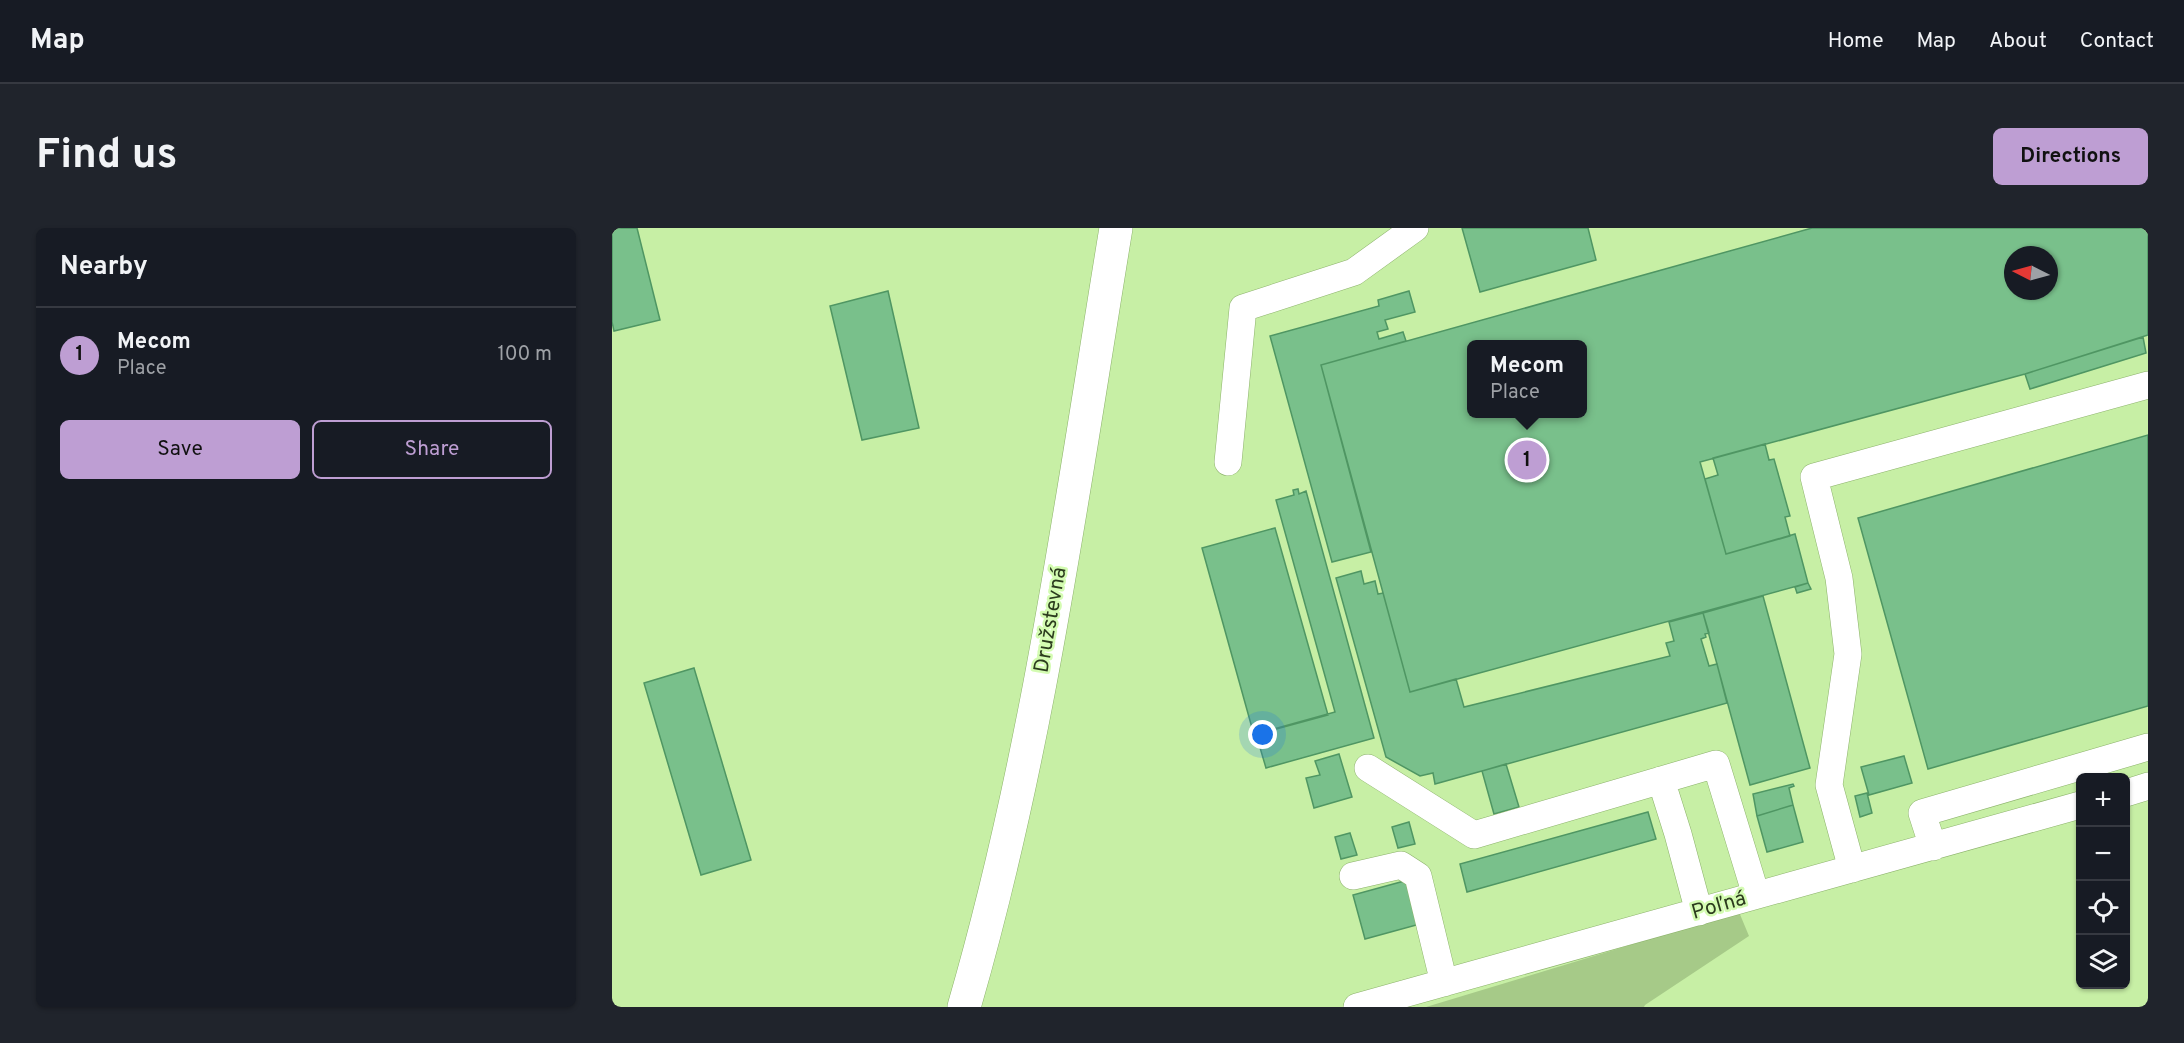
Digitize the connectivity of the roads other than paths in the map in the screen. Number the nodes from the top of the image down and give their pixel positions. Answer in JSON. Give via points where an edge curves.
{"nodes":[{"id":1,"x":1116,"y":228,"type":"edge"},
{"id":2,"x":1415,"y":228,"type":"edge"},
{"id":3,"x":2148,"y":385,"type":"edge"},
{"id":4,"x":1228,"y":462,"type":"dead end"},
{"id":5,"x":2148,"y":747,"type":"edge"},
{"id":6,"x":1368,"y":768,"type":"dead end"},
{"id":7,"x":1662,"y":780,"type":"junction"},
{"id":8,"x":2148,"y":786,"type":"edge"},
{"id":9,"x":2130,"y":792,"type":"edge"},
{"id":10,"x":2076,"y":806,"type":"edge"},
{"id":11,"x":1933,"y":847,"type":"junction"},
{"id":12,"x":1852,"y":869,"type":"junction"},
{"id":13,"x":1353,"y":876,"type":"dead end"},
{"id":14,"x":1756,"y":895,"type":"junction"},
{"id":15,"x":1699,"y":912,"type":"junction"},
{"id":16,"x":1444,"y":983,"type":"junction"},
{"id":17,"x":964,"y":1007,"type":"edge"},
{"id":18,"x":1357,"y":1007,"type":"edge"}],
"edges":[{"from":1,"to":17,"type":"main road","name":"Družstevná","via":[[1039,686],[1005,849]]},
{"from":2,"to":4,"type":"street","via":[[1354,272],[1243,308]]},
{"from":3,"to":12,"type":"street","via":[[1814,477],[1839,578],[1848,654],[1829,785]]},
{"from":5,"to":11,"type":"street","via":[[1922,813]]},
{"from":6,"to":7,"type":"street","via":[[1474,835]]},
{"from":7,"to":14,"type":"street","via":[[1716,764]]},
{"from":7,"to":15,"type":"street"},
{"from":8,"to":9,"type":"street"},
{"from":10,"to":11,"type":"street","name":"Poľná"},
{"from":11,"to":12,"type":"street","name":"Poľná"},
{"from":12,"to":14,"type":"street","name":"Poľná"},
{"from":13,"to":16,"type":"street","via":[[1401,865],[1418,876]]},
{"from":14,"to":15,"type":"street","name":"Poľná"},
{"from":15,"to":16,"type":"street","name":"Poľná"},
{"from":16,"to":18,"type":"street","name":"Poľná"}]}
